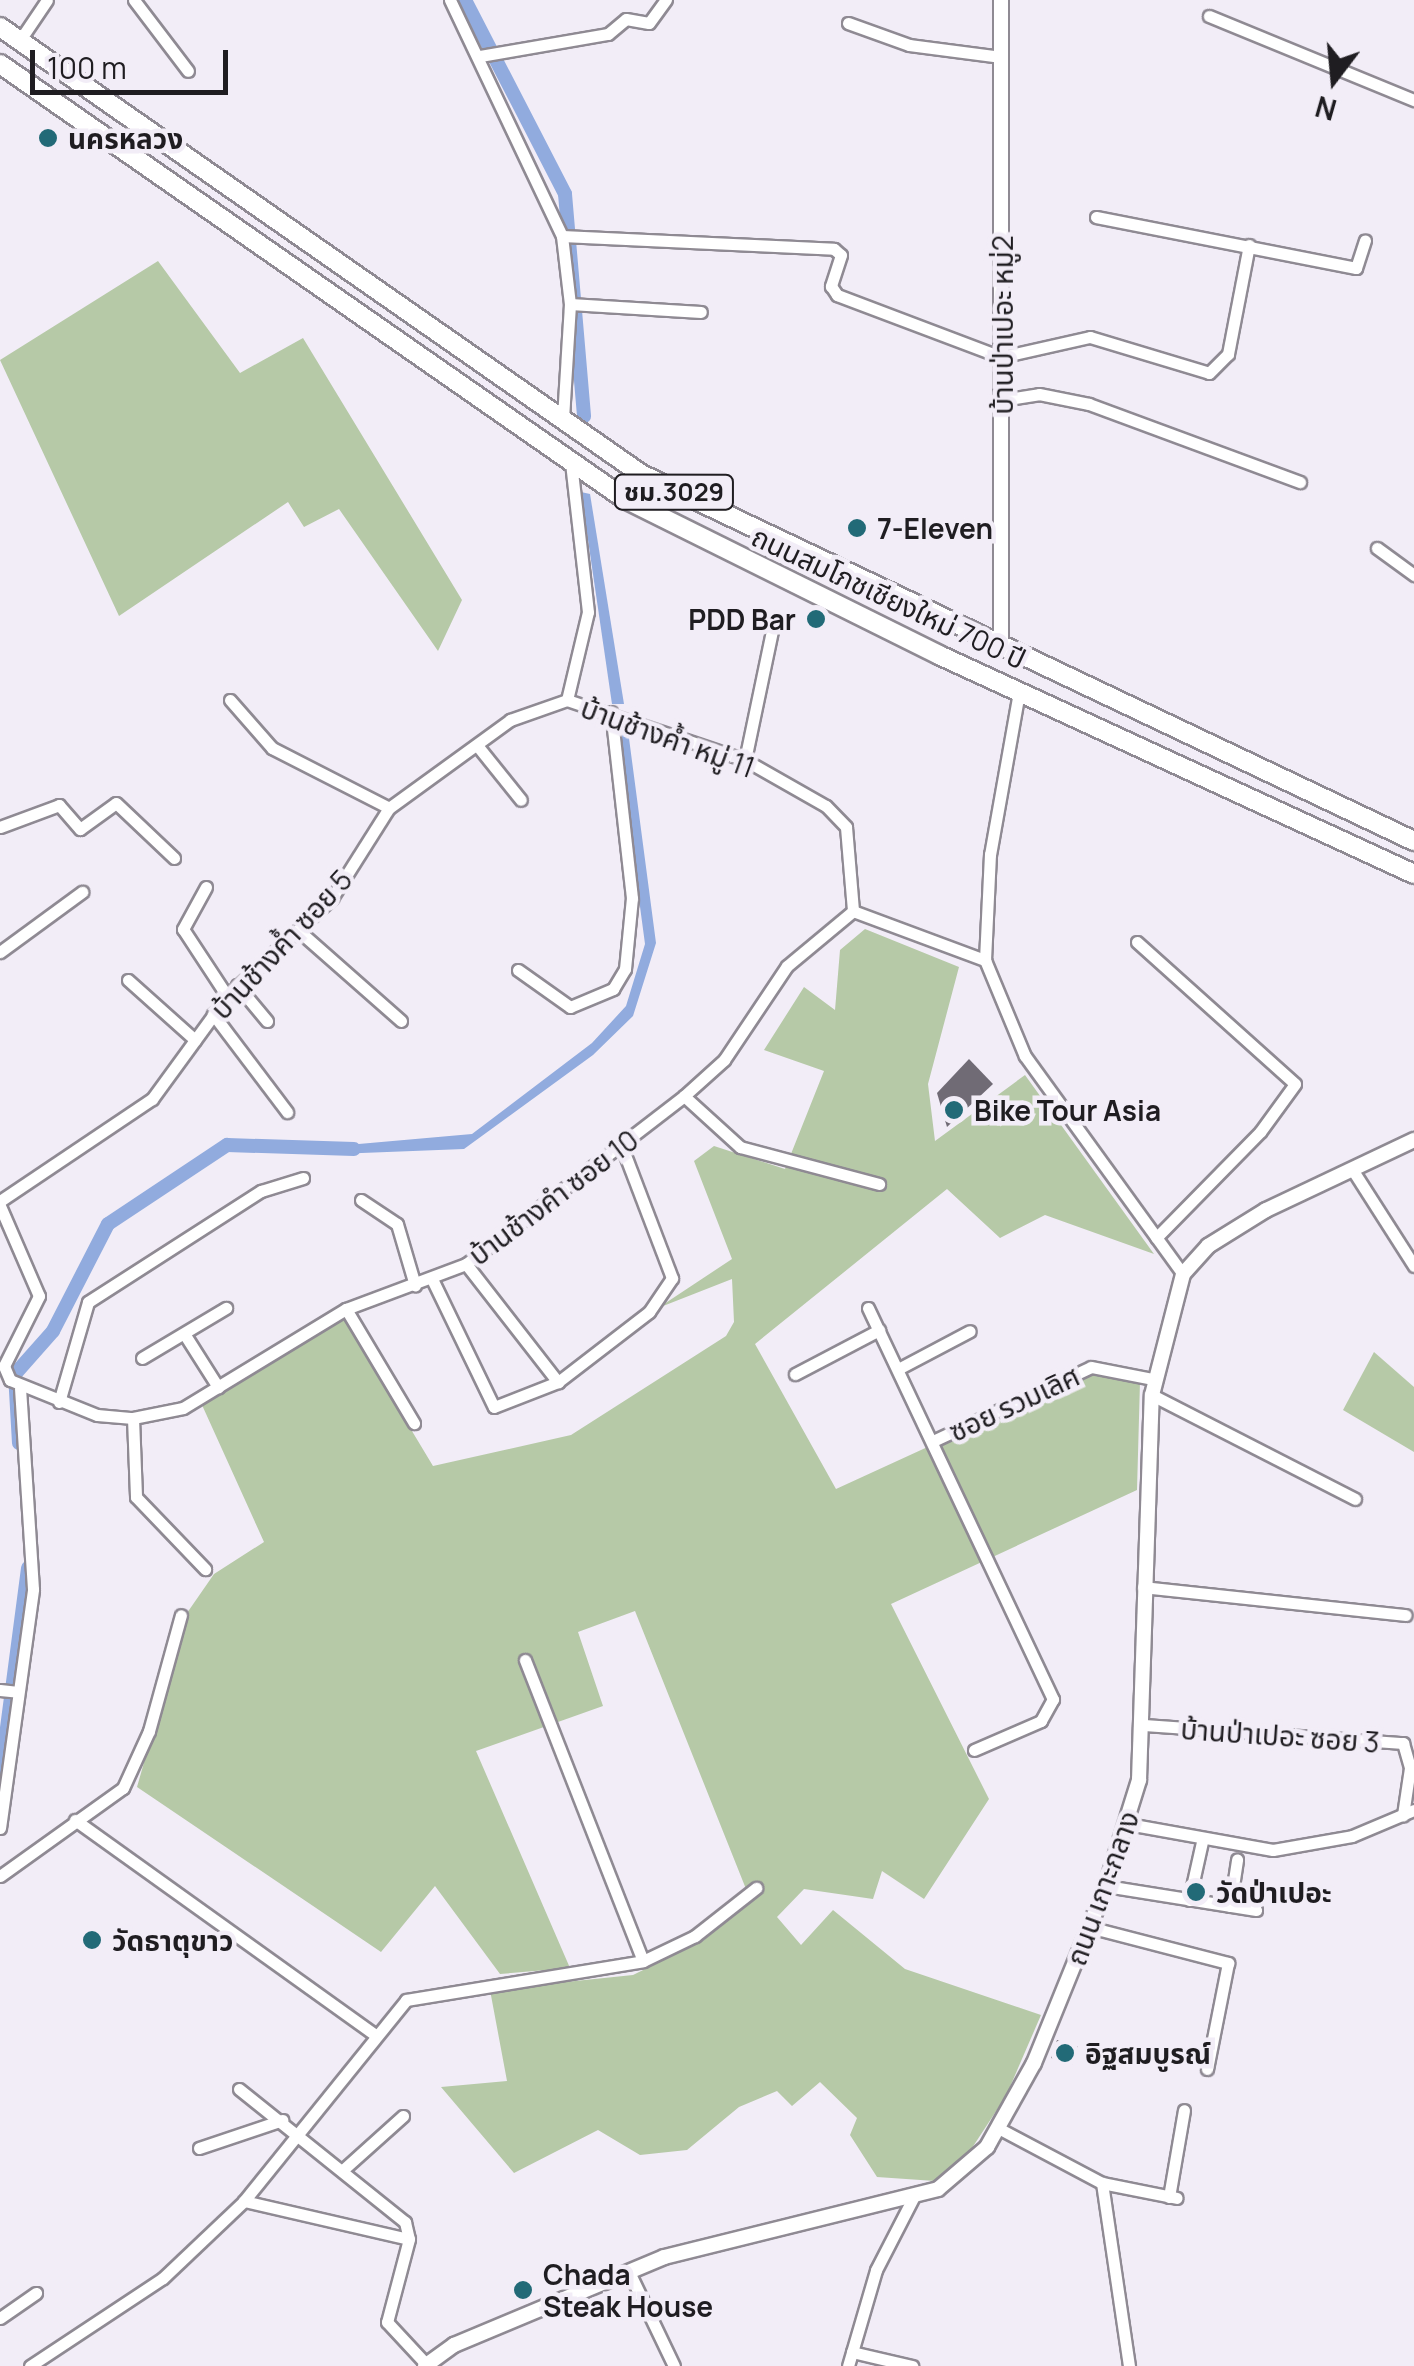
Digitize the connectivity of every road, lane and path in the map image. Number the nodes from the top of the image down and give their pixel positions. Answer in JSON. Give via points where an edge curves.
{"nodes":[{"id":1,"x":47,"y":0,"type":"edge"},
{"id":2,"x":134,"y":0,"type":"edge"},
{"id":3,"x":450,"y":0,"type":"edge"},
{"id":4,"x":666,"y":0,"type":"edge"},
{"id":5,"x":1000,"y":0,"type":"edge"},
{"id":6,"x":1210,"y":16,"type":"dead end"},
{"id":7,"x":848,"y":23,"type":"dead end"},
{"id":8,"x":0,"y":27,"type":"edge"},
{"id":9,"x":20,"y":40,"type":"junction"},
{"id":10,"x":480,"y":56,"type":"junction"},
{"id":11,"x":1001,"y":57,"type":"junction"},
{"id":12,"x":0,"y":64,"type":"edge"},
{"id":13,"x":188,"y":71,"type":"dead end"},
{"id":14,"x":1414,"y":100,"type":"edge"},
{"id":15,"x":1096,"y":217,"type":"dead end"},
{"id":16,"x":562,"y":236,"type":"junction"},
{"id":17,"x":1364,"y":240,"type":"dead end"},
{"id":18,"x":1249,"y":245,"type":"junction"},
{"id":19,"x":570,"y":304,"type":"junction"},
{"id":20,"x":701,"y":312,"type":"dead end"},
{"id":21,"x":1002,"y":356,"type":"junction"},
{"id":22,"x":1002,"y":400,"type":"junction"},
{"id":23,"x":563,"y":420,"type":"junction"},
{"id":24,"x":571,"y":462,"type":"junction"},
{"id":25,"x":1300,"y":482,"type":"dead end"},
{"id":26,"x":1377,"y":548,"type":"dead end"},
{"id":27,"x":1414,"y":575,"type":"edge"},
{"id":28,"x":772,"y":632,"type":"dead end"},
{"id":29,"x":1001,"y":650,"type":"junction"},
{"id":30,"x":1019,"y":692,"type":"junction"},
{"id":31,"x":230,"y":700,"type":"dead end"},
{"id":32,"x":567,"y":700,"type":"junction"},
{"id":33,"x":611,"y":712,"type":"junction"},
{"id":34,"x":480,"y":749,"type":"junction"},
{"id":35,"x":744,"y":760,"type":"junction"},
{"id":36,"x":521,"y":800,"type":"dead end"},
{"id":37,"x":389,"y":808,"type":"junction"},
{"id":38,"x":0,"y":827,"type":"edge"},
{"id":39,"x":1414,"y":841,"type":"edge"},
{"id":40,"x":174,"y":858,"type":"dead end"},
{"id":41,"x":1414,"y":874,"type":"edge"},
{"id":42,"x":206,"y":887,"type":"dead end"},
{"id":43,"x":82,"y":892,"type":"dead end"},
{"id":44,"x":853,"y":912,"type":"junction"},
{"id":45,"x":299,"y":931,"type":"junction"},
{"id":46,"x":1137,"y":942,"type":"dead end"},
{"id":47,"x":0,"y":952,"type":"edge"},
{"id":48,"x":984,"y":960,"type":"junction"},
{"id":49,"x":518,"y":970,"type":"dead end"},
{"id":50,"x":128,"y":980,"type":"dead end"},
{"id":51,"x":237,"y":985,"type":"junction"},
{"id":52,"x":227,"y":996,"type":"junction"},
{"id":53,"x":213,"y":1014,"type":"junction"},
{"id":54,"x":268,"y":1021,"type":"dead end"},
{"id":55,"x":401,"y":1021,"type":"dead end"},
{"id":56,"x":194,"y":1040,"type":"junction"},
{"id":57,"x":684,"y":1096,"type":"junction"},
{"id":58,"x":287,"y":1112,"type":"dead end"},
{"id":59,"x":1414,"y":1140,"type":"edge"},
{"id":60,"x":622,"y":1147,"type":"junction"},
{"id":61,"x":1352,"y":1169,"type":"junction"},
{"id":62,"x":304,"y":1178,"type":"dead end"},
{"id":63,"x":878,"y":1184,"type":"dead end"},
{"id":64,"x":361,"y":1200,"type":"dead end"},
{"id":65,"x":0,"y":1204,"type":"edge"},
{"id":66,"x":1156,"y":1238,"type":"junction"},
{"id":67,"x":466,"y":1264,"type":"junction"},
{"id":68,"x":1414,"y":1266,"type":"edge"},
{"id":69,"x":1184,"y":1274,"type":"junction"},
{"id":70,"x":432,"y":1280,"type":"junction"},
{"id":71,"x":415,"y":1285,"type":"junction"},
{"id":72,"x":226,"y":1308,"type":"dead end"},
{"id":73,"x":868,"y":1308,"type":"dead end"},
{"id":74,"x":346,"y":1309,"type":"junction"},
{"id":75,"x":879,"y":1330,"type":"junction"},
{"id":76,"x":970,"y":1330,"type":"dead end"},
{"id":77,"x":185,"y":1335,"type":"junction"},
{"id":78,"x":142,"y":1358,"type":"dead end"},
{"id":79,"x":898,"y":1369,"type":"junction"},
{"id":80,"x":795,"y":1374,"type":"dead end"},
{"id":81,"x":558,"y":1382,"type":"junction"},
{"id":82,"x":15,"y":1384,"type":"junction"},
{"id":83,"x":1152,"y":1387,"type":"junction"},
{"id":84,"x":218,"y":1388,"type":"junction"},
{"id":85,"x":59,"y":1402,"type":"junction"},
{"id":86,"x":133,"y":1418,"type":"junction"},
{"id":87,"x":414,"y":1424,"type":"dead end"},
{"id":88,"x":934,"y":1441,"type":"junction"},
{"id":89,"x":1355,"y":1500,"type":"dead end"},
{"id":90,"x":205,"y":1569,"type":"dead end"},
{"id":91,"x":1142,"y":1587,"type":"junction"},
{"id":92,"x":181,"y":1616,"type":"dead end"},
{"id":93,"x":1406,"y":1616,"type":"dead end"},
{"id":94,"x":525,"y":1660,"type":"dead end"},
{"id":95,"x":10,"y":1691,"type":"edge"},
{"id":96,"x":1144,"y":1725,"type":"junction"},
{"id":97,"x":974,"y":1750,"type":"dead end"},
{"id":98,"x":1409,"y":1812,"type":"edge"},
{"id":99,"x":75,"y":1820,"type":"junction"},
{"id":100,"x":1128,"y":1824,"type":"junction"},
{"id":101,"x":0,"y":1828,"type":"edge"},
{"id":102,"x":1202,"y":1842,"type":"junction"},
{"id":103,"x":1237,"y":1860,"type":"dead end"},
{"id":104,"x":0,"y":1876,"type":"edge"},
{"id":105,"x":1106,"y":1886,"type":"junction"},
{"id":106,"x":756,"y":1888,"type":"dead end"},
{"id":107,"x":1189,"y":1900,"type":"junction"},
{"id":108,"x":1230,"y":1906,"type":"junction"},
{"id":109,"x":1256,"y":1910,"type":"dead end"},
{"id":110,"x":1089,"y":1927,"type":"junction"},
{"id":111,"x":643,"y":1961,"type":"junction"},
{"id":112,"x":374,"y":2035,"type":"junction"},
{"id":113,"x":1207,"y":2069,"type":"dead end"},
{"id":114,"x":239,"y":2090,"type":"dead end"},
{"id":115,"x":1184,"y":2110,"type":"dead end"},
{"id":116,"x":403,"y":2116,"type":"dead end"},
{"id":117,"x":282,"y":2120,"type":"junction"},
{"id":118,"x":1000,"y":2128,"type":"junction"},
{"id":119,"x":301,"y":2134,"type":"junction"},
{"id":120,"x":198,"y":2148,"type":"dead end"},
{"id":121,"x":345,"y":2168,"type":"junction"},
{"id":122,"x":1102,"y":2184,"type":"junction"},
{"id":123,"x":915,"y":2194,"type":"junction"},
{"id":124,"x":244,"y":2201,"type":"junction"},
{"id":125,"x":884,"y":2201,"type":"junction"},
{"id":126,"x":896,"y":2231,"type":"junction"},
{"id":127,"x":409,"y":2239,"type":"junction"},
{"id":128,"x":629,"y":2272,"type":"junction"},
{"id":129,"x":36,"y":2293,"type":"dead end"},
{"id":130,"x":0,"y":2318,"type":"edge"},
{"id":131,"x":852,"y":2352,"type":"junction"},
{"id":132,"x":426,"y":2365,"type":"edge"},
{"id":133,"x":30,"y":2366,"type":"edge"},
{"id":134,"x":674,"y":2366,"type":"edge"},
{"id":135,"x":848,"y":2366,"type":"edge"},
{"id":136,"x":912,"y":2366,"type":"edge"},
{"id":137,"x":1130,"y":2366,"type":"edge"}],
"edges":[{"from":1,"to":9,"type":"street"},
{"from":2,"to":13,"type":"street"},
{"from":3,"to":10,"type":"street"},
{"from":4,"to":10,"type":"street","via":[[650,23],[626,20],[608,34]]},
{"from":5,"to":11,"type":"street","name":"บ้านป่าเปอะ หมู่2"},
{"from":6,"to":14,"type":"street"},
{"from":7,"to":11,"type":"street","via":[[909,45]]},
{"from":8,"to":9,"type":"main road","name":"ถนนสมโภชเชียงใหม่ 700 ปี","number":"ชม.3029"},
{"from":9,"to":23,"type":"main road","name":"ถนนสมโภชเชียงใหม่ 700 ปี","number":"ชม.3029"},
{"from":10,"to":16,"type":"street"},
{"from":11,"to":21,"type":"street","name":"บ้านป่าเปอะ หมู่2"},
{"from":12,"to":24,"type":"main road","name":"ถนนสมโภชเชียงใหม่ 700 ปี","number":"ชม.3029"},
{"from":15,"to":18,"type":"street"},
{"from":16,"to":19,"type":"street"},
{"from":16,"to":21,"type":"street","via":[[838,250],[837,295]]},
{"from":17,"to":18,"type":"street","via":[[1356,268]]},
{"from":18,"to":21,"type":"street","via":[[1228,354],[1210,374],[1090,337]]},
{"from":19,"to":20,"type":"street"},
{"from":19,"to":23,"type":"street"},
{"from":21,"to":22,"type":"street","name":"บ้านป่าเปอะ หมู่2"},
{"from":22,"to":25,"type":"street","via":[[1039,394],[1090,404]]},
{"from":22,"to":29,"type":"street","name":"บ้านป่าเปอะ หมู่2"},
{"from":23,"to":29,"type":"main road","name":"ถนนสมโภชเชียงใหม่ 700 ปี","number":"ชม.3029","via":[[725,520]]},
{"from":24,"to":30,"type":"main road","name":"ถนนสมโภชเชียงใหม่ 700 ปี","number":"ชม.3029","via":[[694,538]]},
{"from":24,"to":32,"type":"street","via":[[588,612]]},
{"from":26,"to":27,"type":"street"},
{"from":28,"to":35,"type":"street"},
{"from":29,"to":39,"type":"main road","name":"ถนนสมโภชเชียงใหม่ 700 ปี","number":"ชม.3029"},
{"from":30,"to":41,"type":"main road","name":"ถนนสมโภชเชียงใหม่ 700 ปี","number":"ชม.3029"},
{"from":30,"to":48,"type":"street","via":[[990,854]]},
{"from":31,"to":37,"type":"street","via":[[272,748]]},
{"from":32,"to":33,"type":"street","name":"บ้านช้างค้ำ หมู่ 11"},
{"from":32,"to":34,"type":"street","name":"บ้านช้างค้ำ ซอย 5","via":[[510,720]]},
{"from":33,"to":35,"type":"street","name":"บ้านช้างค้ำ หมู่ 11"},
{"from":33,"to":49,"type":"street","via":[[632,898],[624,969],[613,988],[584,1007],[570,1007]]},
{"from":34,"to":36,"type":"street"},
{"from":34,"to":37,"type":"street","name":"บ้านช้างค้ำ ซอย 5"},
{"from":35,"to":44,"type":"street","name":"บ้านช้างค้ำ หมู่ 11","via":[[826,806],[846,827]]},
{"from":37,"to":45,"type":"street","name":"บ้านช้างค้ำ ซอย 5","via":[[332,898]]},
{"from":38,"to":40,"type":"street","via":[[60,806],[80,830],[116,802]]},
{"from":42,"to":52,"type":"street","via":[[183,929]]},
{"from":43,"to":47,"type":"street"},
{"from":44,"to":48,"type":"street"},
{"from":44,"to":57,"type":"street","name":"บ้านช้างคำ ซอย 10","via":[[787,966],[724,1060]]},
{"from":45,"to":51,"type":"street","name":"บ้านช้างค้ำ ซอย 5"},
{"from":45,"to":55,"type":"street"},
{"from":46,"to":66,"type":"street","via":[[1295,1084],[1226,1170]]},
{"from":48,"to":66,"type":"street","via":[[1014,1039]]},
{"from":50,"to":56,"type":"street"},
{"from":51,"to":52,"type":"street","name":"บ้านช้างค้ำ ซอย 5"},
{"from":51,"to":54,"type":"street"},
{"from":52,"to":53,"type":"street","name":"บ้านช้างค้ำ ซอย 5"},
{"from":53,"to":56,"type":"street","name":"บ้านช้างค้ำ ซอย 5"},
{"from":53,"to":58,"type":"street"},
{"from":56,"to":65,"type":"street","name":"บ้านช้างค้ำ ซอย 5","via":[[125,1123]]},
{"from":57,"to":60,"type":"street","name":"บ้านช้างคำ ซอย 10"},
{"from":57,"to":63,"type":"street","via":[[740,1147]]},
{"from":59,"to":61,"type":"street"},
{"from":60,"to":67,"type":"street","name":"บ้านช้างคำ ซอย 10"},
{"from":60,"to":81,"type":"street","via":[[672,1278],[649,1312]]},
{"from":61,"to":68,"type":"street"},
{"from":61,"to":69,"type":"street","via":[[1234,1228]]},
{"from":62,"to":85,"type":"street","via":[[288,1176],[260,1191],[88,1302]]},
{"from":64,"to":71,"type":"street","via":[[397,1224]]},
{"from":65,"to":82,"type":"street","via":[[39,1296],[4,1366]]},
{"from":66,"to":69,"type":"street"},
{"from":67,"to":70,"type":"street","name":"บ้านช้างคำ ซอย 10"},
{"from":67,"to":81,"type":"street"},
{"from":69,"to":83,"type":"street","name":"ถนน เกาะกลาง"},
{"from":70,"to":71,"type":"street","name":"บ้านช้างคำ ซอย 10"},
{"from":70,"to":81,"type":"street","via":[[494,1407]]},
{"from":71,"to":74,"type":"street","name":"บ้านช้างคำ ซอย 10"},
{"from":72,"to":77,"type":"street"},
{"from":73,"to":75,"type":"street"},
{"from":74,"to":84,"type":"street","name":"บ้านช้างคำ ซอย 10"},
{"from":74,"to":87,"type":"street"},
{"from":75,"to":79,"type":"street"},
{"from":75,"to":80,"type":"street"},
{"from":76,"to":79,"type":"street"},
{"from":77,"to":78,"type":"street"},
{"from":77,"to":84,"type":"street"},
{"from":79,"to":88,"type":"street"},
{"from":82,"to":85,"type":"street","name":"บ้านช้างคำ ซอย 10"},
{"from":82,"to":95,"type":"street","via":[[33,1589]]},
{"from":83,"to":88,"type":"street","name":"ซอย รวมเลิศ","via":[[1091,1367]]},
{"from":83,"to":89,"type":"street","name":"ซอย รวมเลิศ"},
{"from":83,"to":91,"type":"street","name":"ถนน เกาะกลาง"},
{"from":84,"to":86,"type":"street","name":"บ้านช้างคำ ซอย 10","via":[[183,1408]]},
{"from":85,"to":86,"type":"street","name":"บ้านช้างคำ ซอย 10"},
{"from":86,"to":90,"type":"street","via":[[136,1496]]},
{"from":88,"to":97,"type":"street","via":[[1053,1699],[1041,1721]]},
{"from":91,"to":93,"type":"street"},
{"from":91,"to":96,"type":"street","name":"ถนน เกาะกลาง"},
{"from":92,"to":99,"type":"street","via":[[136,1766],[123,1788]]},
{"from":94,"to":111,"type":"street"},
{"from":95,"to":101,"type":"street"},
{"from":96,"to":98,"type":"street","name":"บ้านป่าเปอะ ซอย 3","via":[[1403,1743]]},
{"from":96,"to":100,"type":"street","name":"ถนน เกาะกลาง"},
{"from":98,"to":102,"type":"street","via":[[1306,1846]]},
{"from":99,"to":104,"type":"street"},
{"from":99,"to":112,"type":"street"},
{"from":100,"to":102,"type":"street"},
{"from":100,"to":105,"type":"street","name":"ถนน เกาะกลาง"},
{"from":102,"to":107,"type":"street"},
{"from":103,"to":108,"type":"street"},
{"from":105,"to":107,"type":"street"},
{"from":105,"to":110,"type":"street","name":"ถนน เกาะกลาง"},
{"from":106,"to":111,"type":"street","via":[[709,1928]]},
{"from":107,"to":108,"type":"street"},
{"from":108,"to":109,"type":"street"},
{"from":110,"to":113,"type":"street","via":[[1228,1963]]},
{"from":110,"to":118,"type":"street","name":"ถนน เกาะกลาง"},
{"from":111,"to":112,"type":"street","via":[[428,1992],[406,2000]]},
{"from":112,"to":119,"type":"street"},
{"from":114,"to":117,"type":"street"},
{"from":115,"to":122,"type":"street","via":[[1173,2197]]},
{"from":116,"to":121,"type":"street"},
{"from":117,"to":119,"type":"street"},
{"from":117,"to":120,"type":"street"},
{"from":118,"to":122,"type":"street"},
{"from":118,"to":123,"type":"street","name":"ถนน เกาะกลาง","via":[[957,2177]]},
{"from":119,"to":121,"type":"street"},
{"from":119,"to":124,"type":"street"},
{"from":121,"to":127,"type":"street","via":[[405,2222]]},
{"from":122,"to":137,"type":"street"},
{"from":123,"to":125,"type":"street","name":"ถนน เกาะกลาง"},
{"from":123,"to":126,"type":"street"},
{"from":124,"to":127,"type":"street"},
{"from":124,"to":133,"type":"street","via":[[163,2278]]},
{"from":125,"to":126,"type":"street"},
{"from":125,"to":128,"type":"street","name":"ถนน เกาะกลาง","via":[[703,2244]]},
{"from":126,"to":131,"type":"street"},
{"from":127,"to":132,"type":"street","via":[[387,2322]]},
{"from":128,"to":132,"type":"street","name":"ถนน เกาะกลาง","via":[[454,2345]]},
{"from":128,"to":134,"type":"street"},
{"from":129,"to":130,"type":"street"},
{"from":131,"to":135,"type":"street"},
{"from":131,"to":136,"type":"street"}]}
